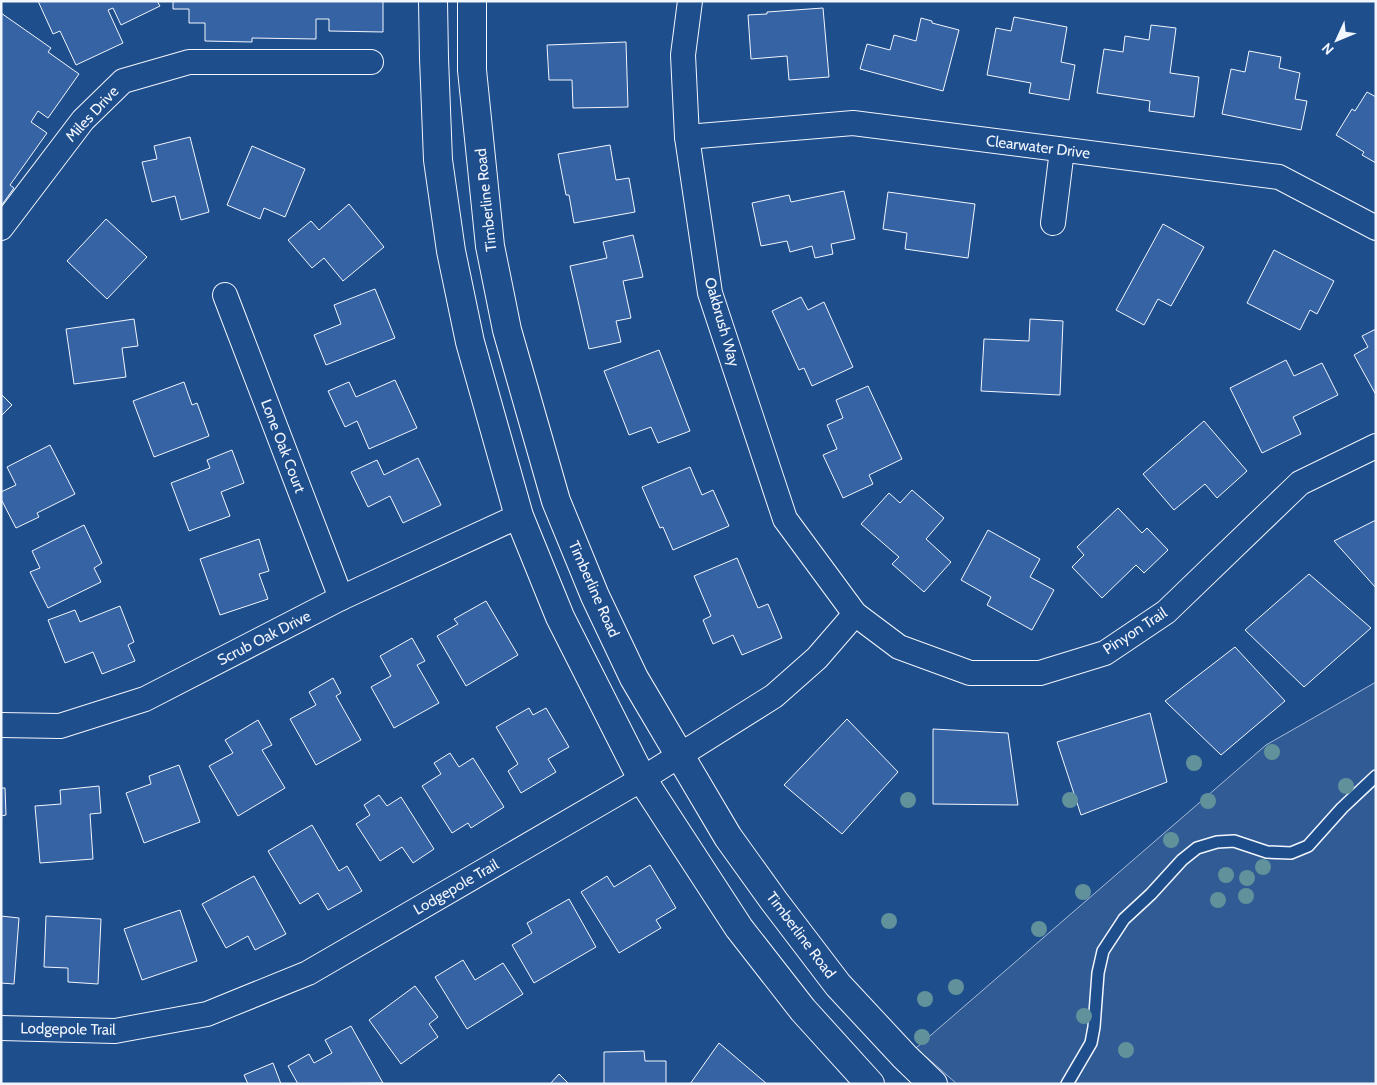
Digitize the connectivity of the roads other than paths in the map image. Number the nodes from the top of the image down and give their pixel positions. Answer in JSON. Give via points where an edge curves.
{"nodes":[{"id":1,"x":433,"y":1,"type":"edge"},
{"id":2,"x":472,"y":1,"type":"edge"},
{"id":3,"x":690,"y":1,"type":"edge"},
{"id":4,"x":371,"y":62,"type":"dead end"},
{"id":5,"x":687,"y":137,"type":"junction"},
{"id":6,"x":1062,"y":150,"type":"junction"},
{"id":7,"x":1053,"y":223,"type":"dead end"},
{"id":8,"x":1,"y":228,"type":"edge"},
{"id":9,"x":1376,"y":228,"type":"edge"},
{"id":10,"x":224,"y":294,"type":"dead end"},
{"id":11,"x":1376,"y":446,"type":"edge"},
{"id":12,"x":519,"y":516,"type":"junction"},
{"id":13,"x":341,"y":598,"type":"junction"},
{"id":14,"x":855,"y":614,"type":"junction"},
{"id":15,"x":1,"y":724,"type":"edge"},
{"id":16,"x":679,"y":756,"type":"junction"},
{"id":17,"x":1376,"y":776,"type":"edge"},
{"id":18,"x":642,"y":779,"type":"junction"},
{"id":19,"x":1,"y":1028,"type":"edge"},
{"id":20,"x":870,"y":1084,"type":"edge"},
{"id":21,"x":933,"y":1084,"type":"edge"},
{"id":22,"x":1067,"y":1084,"type":"edge"}],
"edges":[{"from":1,"to":12,"type":"street","via":[[438,160],[451,252],[470,342]]},
{"from":2,"to":16,"type":"street","name":"Timberline Road","via":[[472,70],[490,246],[507,330],[556,501],[595,596],[634,678]]},
{"from":3,"to":5,"type":"street","name":"Oakbrush Way","via":[[683,55]]},
{"from":4,"to":8,"type":"street","name":"Miles Drive","via":[[189,62],[123,81],[83,120]]},
{"from":5,"to":6,"type":"street","name":"Clearwater Drive","via":[[853,123]]},
{"from":5,"to":14,"type":"street","name":"Oakbrush Way","via":[[710,293],[785,520]]},
{"from":6,"to":7,"type":"street"},
{"from":6,"to":9,"type":"street","name":"Clearwater Drive","via":[[1279,177]]},
{"from":10,"to":13,"type":"street","name":"Lone Oak Court"},
{"from":11,"to":14,"type":"street","name":"Pinyon Trail","via":[[1300,483],[1166,612],[1105,653],[1040,673],[970,673],[899,647]]},
{"from":12,"to":13,"type":"street","name":"Scrub Oak Drive"},
{"from":12,"to":18,"type":"street","via":[[560,617]]},
{"from":13,"to":15,"type":"street","name":"Scrub Oak Drive","via":[[145,699],[60,726]]},
{"from":14,"to":16,"type":"street","name":"Lodgepole Trail","via":[[817,658],[774,696]]},
{"from":16,"to":18,"type":"street","name":"Lodgepole Trail"},
{"from":16,"to":21,"type":"street","name":"Timberline Road","via":[[728,837],[838,985]]},
{"from":17,"to":22,"type":"lane","via":[[1308,846],[1291,854],[1267,852],[1234,841],[1197,848],[1182,860],[1124,919],[1103,950],[1091,1043]]},
{"from":18,"to":19,"type":"street","name":"Lodgepole Trail","via":[[308,973],[207,1014],[115,1031]]},
{"from":18,"to":20,"type":"street","via":[[739,928],[803,1010]]}]}
